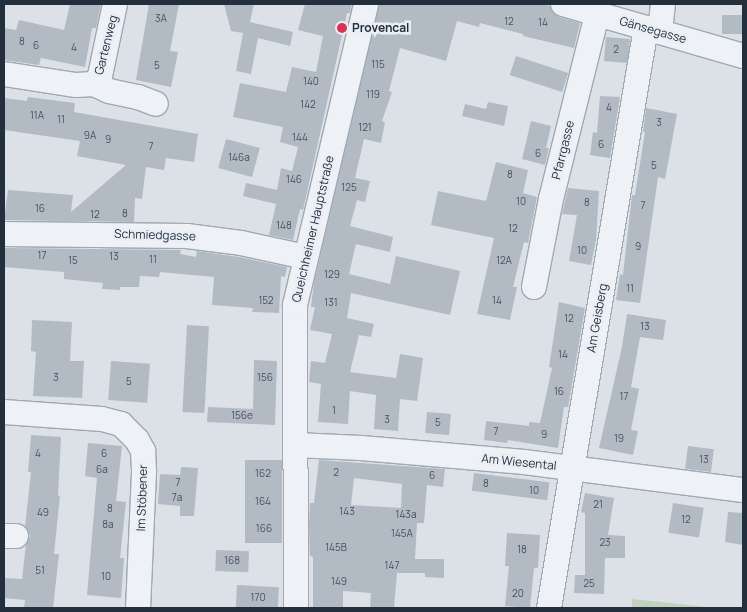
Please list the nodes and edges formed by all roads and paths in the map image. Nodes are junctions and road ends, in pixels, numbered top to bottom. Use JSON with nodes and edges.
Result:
{"nodes":[{"id":1,"x":115,"y":4,"type":"edge"},
{"id":2,"x":366,"y":4,"type":"edge"},
{"id":3,"x":563,"y":4,"type":"edge"},
{"id":4,"x":663,"y":4,"type":"edge"},
{"id":5,"x":597,"y":14,"type":"junction"},
{"id":6,"x":653,"y":30,"type":"junction"},
{"id":7,"x":743,"y":56,"type":"edge"},
{"id":8,"x":4,"y":74,"type":"edge"},
{"id":9,"x":94,"y":84,"type":"junction"},
{"id":10,"x":156,"y":104,"type":"dead end"},
{"id":11,"x":4,"y":234,"type":"edge"},
{"id":12,"x":305,"y":258,"type":"junction"},
{"id":13,"x":534,"y":287,"type":"dead end"},
{"id":14,"x":4,"y":412,"type":"edge"},
{"id":15,"x":294,"y":445,"type":"junction"},
{"id":16,"x":572,"y":468,"type":"junction"},
{"id":17,"x":743,"y":490,"type":"edge"},
{"id":18,"x":138,"y":608,"type":"edge"},
{"id":19,"x":296,"y":608,"type":"edge"},
{"id":20,"x":549,"y":608,"type":"edge"}],
"edges":[{"from":1,"to":9,"type":"street","name":"Gartenweg"},
{"from":2,"to":12,"type":"street","name":"Queichheimer Hauptstraße"},
{"from":3,"to":5,"type":"street","name":"Gänsegasse"},
{"from":4,"to":6,"type":"street","name":"Am Geisberg"},
{"from":5,"to":6,"type":"street","name":"Gänsegasse"},
{"from":5,"to":13,"type":"street","name":"Pfarrgasse"},
{"from":6,"to":7,"type":"street","name":"Gänsegasse"},
{"from":6,"to":16,"type":"street","name":"Am Geisberg"},
{"from":8,"to":9,"type":"street","name":"Gartenweg"},
{"from":9,"to":10,"type":"street"},
{"from":11,"to":12,"type":"street","name":"Schmiedgasse"},
{"from":12,"to":15,"type":"street","name":"Queichheimer Hauptstraße"},
{"from":14,"to":18,"type":"street","name":"Im Stöbener"},
{"from":15,"to":16,"type":"street","name":"Am Wiesental"},
{"from":15,"to":19,"type":"street","name":"Queichheimer Hauptstraße"},
{"from":16,"to":17,"type":"street","name":"Am Wiesental"},
{"from":16,"to":20,"type":"street","name":"Am Geisberg"}]}
